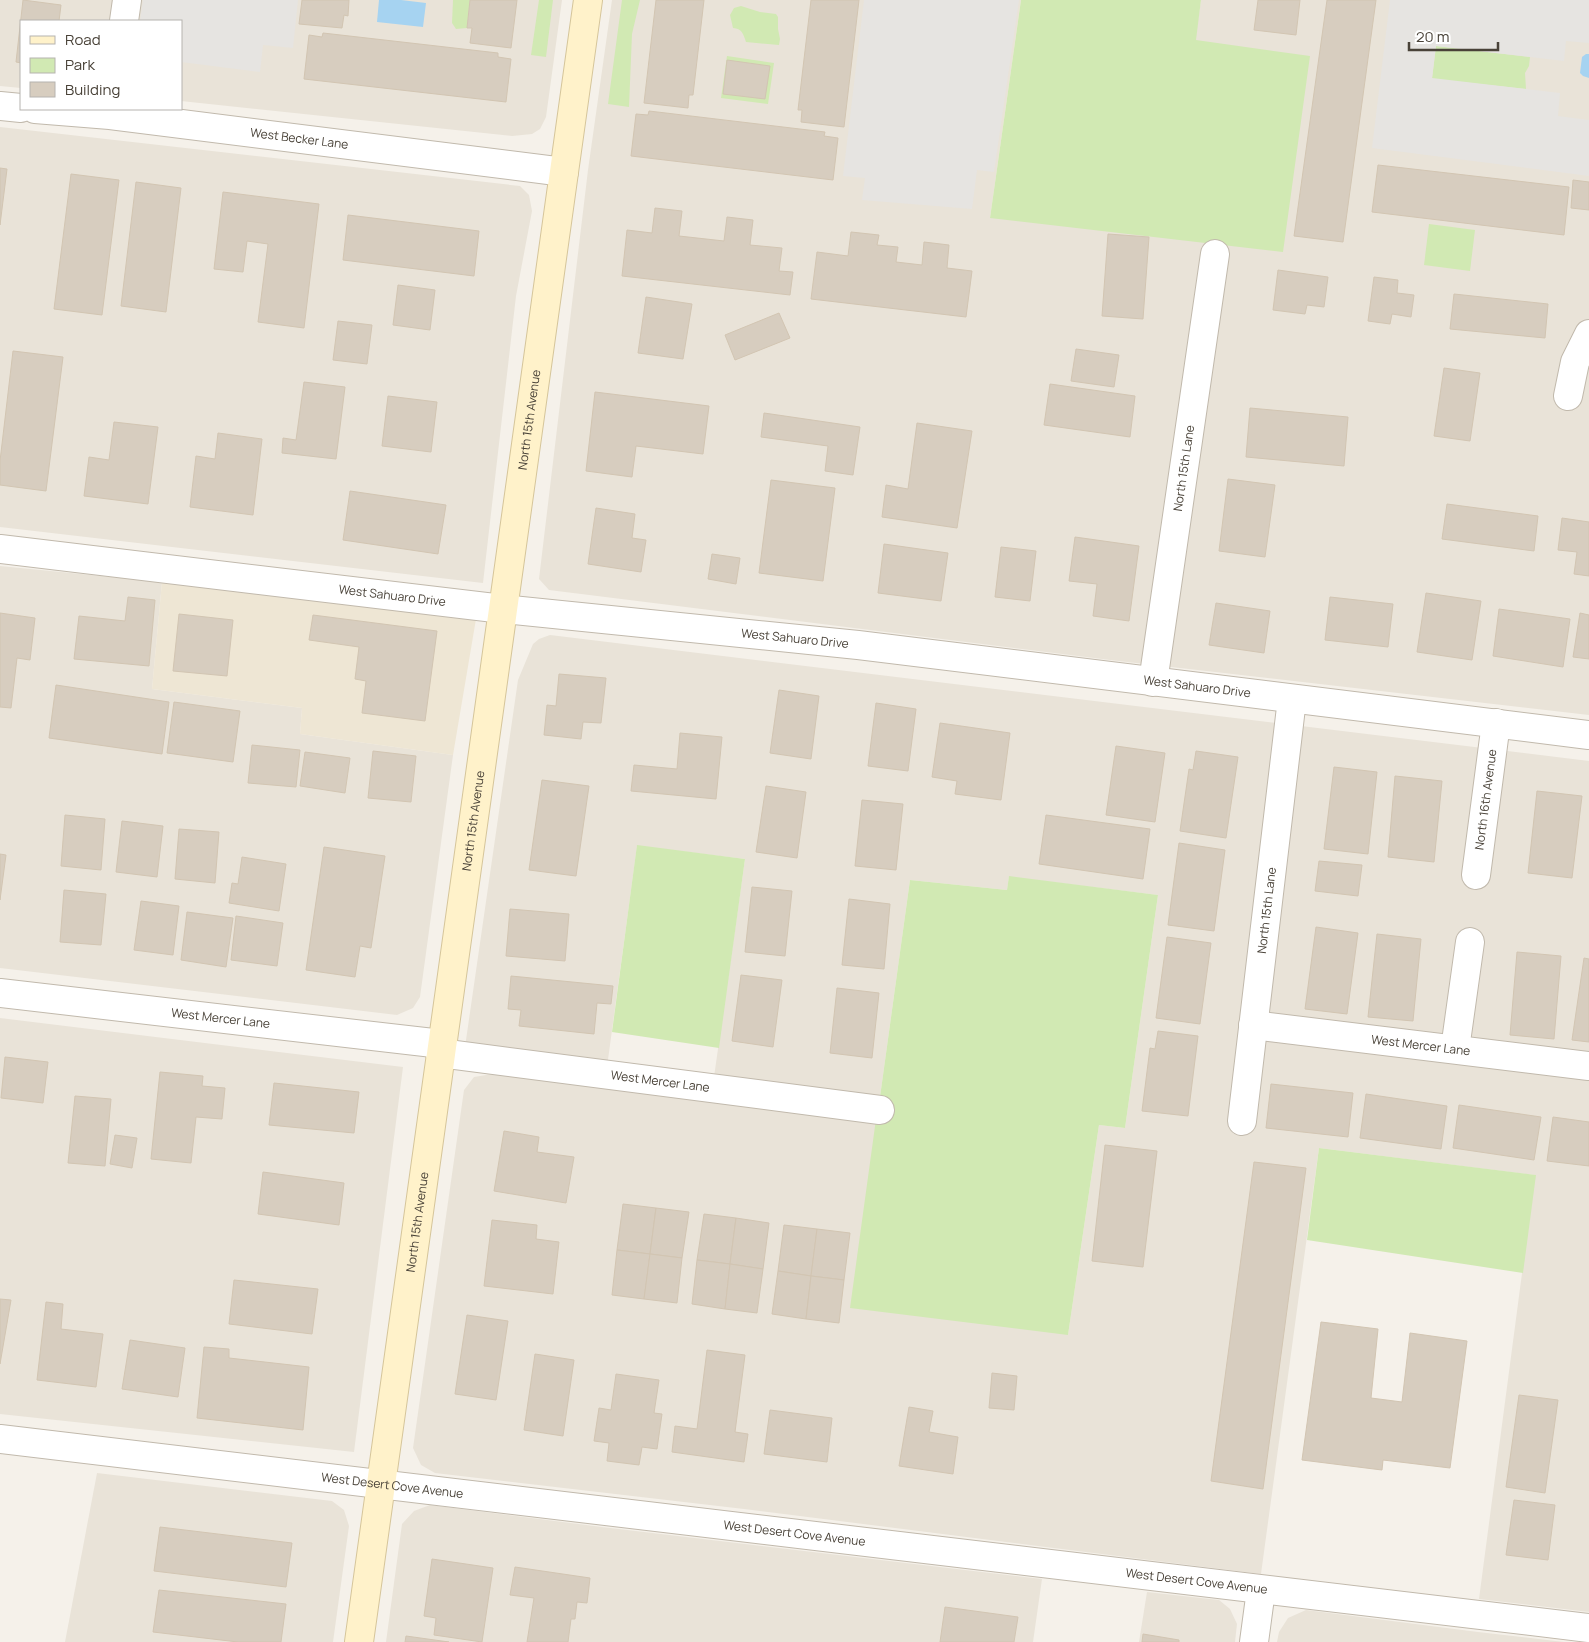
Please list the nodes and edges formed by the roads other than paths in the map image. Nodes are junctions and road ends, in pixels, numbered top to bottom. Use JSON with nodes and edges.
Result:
{"nodes":[{"id":1,"x":126,"y":0,"type":"edge"},
{"id":2,"x":588,"y":0,"type":"edge"},
{"id":3,"x":124,"y":20,"type":"edge"},
{"id":4,"x":0,"y":106,"type":"edge"},
{"id":5,"x":20,"y":108,"type":"edge"},
{"id":6,"x":60,"y":110,"type":"edge"},
{"id":7,"x":111,"y":112,"type":"edge"},
{"id":8,"x":564,"y":172,"type":"junction"},
{"id":9,"x":1215,"y":254,"type":"dead end"},
{"id":10,"x":1589,"y":334,"type":"edge"},
{"id":11,"x":1568,"y":396,"type":"dead end"},
{"id":12,"x":0,"y":549,"type":"edge"},
{"id":13,"x":503,"y":609,"type":"junction"},
{"id":14,"x":1153,"y":682,"type":"junction"},
{"id":15,"x":1292,"y":699,"type":"junction"},
{"id":16,"x":1496,"y":723,"type":"junction"},
{"id":17,"x":1589,"y":735,"type":"edge"},
{"id":18,"x":1476,"y":876,"type":"dead end"},
{"id":19,"x":1470,"y":942,"type":"dead end"},
{"id":20,"x":0,"y":993,"type":"edge"},
{"id":21,"x":1253,"y":1025,"type":"junction"},
{"id":22,"x":441,"y":1048,"type":"junction"},
{"id":23,"x":1455,"y":1049,"type":"junction"},
{"id":24,"x":1589,"y":1066,"type":"edge"},
{"id":25,"x":880,"y":1110,"type":"dead end"},
{"id":26,"x":1242,"y":1121,"type":"dead end"},
{"id":27,"x":0,"y":1439,"type":"edge"},
{"id":28,"x":382,"y":1484,"type":"junction"},
{"id":29,"x":1262,"y":1590,"type":"junction"},
{"id":30,"x":1589,"y":1628,"type":"edge"},
{"id":31,"x":359,"y":1642,"type":"edge"},
{"id":32,"x":1254,"y":1642,"type":"edge"}],
"edges":[{"from":1,"to":3,"type":"street"},
{"from":2,"to":8,"type":"street","name":"North 15th Avenue"},
{"from":4,"to":5,"type":"street"},
{"from":6,"to":7,"type":"street","name":"West Becker Lane"},
{"from":7,"to":8,"type":"street","name":"West Becker Lane"},
{"from":8,"to":13,"type":"street","name":"North 15th Avenue"},
{"from":9,"to":14,"type":"street","name":"North 15th Lane"},
{"from":10,"to":11,"type":"street"},
{"from":12,"to":13,"type":"street","name":"West Sahuaro Drive"},
{"from":13,"to":14,"type":"street","name":"West Sahuaro Drive"},
{"from":13,"to":22,"type":"street","name":"North 15th Avenue"},
{"from":14,"to":15,"type":"street","name":"West Sahuaro Drive"},
{"from":15,"to":16,"type":"street","name":"West Sahuaro Drive"},
{"from":15,"to":21,"type":"street","name":"North 15th Lane"},
{"from":16,"to":17,"type":"street","name":"West Sahuaro Drive"},
{"from":16,"to":18,"type":"street","name":"North 16th Avenue"},
{"from":19,"to":23,"type":"street"},
{"from":20,"to":22,"type":"street","name":"West Mercer Lane"},
{"from":21,"to":23,"type":"street","name":"West Mercer Lane"},
{"from":21,"to":26,"type":"street","name":"North 15th Lane"},
{"from":22,"to":25,"type":"street","name":"West Mercer Lane"},
{"from":22,"to":28,"type":"street","name":"North 15th Avenue"},
{"from":23,"to":24,"type":"street","name":"West Mercer Lane"},
{"from":27,"to":28,"type":"street","name":"West Desert Cove Avenue"},
{"from":28,"to":29,"type":"street","name":"West Desert Cove Avenue"},
{"from":28,"to":31,"type":"street","name":"North 15th Avenue"},
{"from":29,"to":30,"type":"street","name":"West Desert Cove Avenue"},
{"from":29,"to":32,"type":"street"}]}
